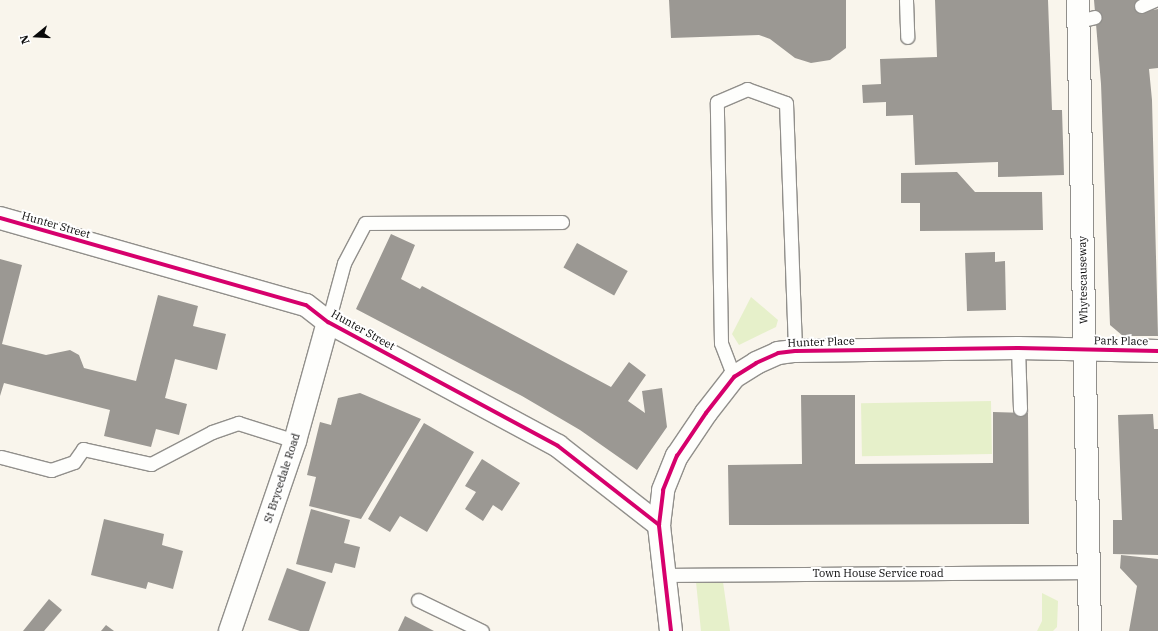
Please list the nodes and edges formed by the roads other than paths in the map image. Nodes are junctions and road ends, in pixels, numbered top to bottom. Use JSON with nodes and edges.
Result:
{"nodes":[{"id":1,"x":906,"y":0,"type":"edge"},
{"id":2,"x":1155,"y":0,"type":"edge"},
{"id":3,"x":1141,"y":6,"type":"dead end"},
{"id":4,"x":1084,"y":13,"type":"edge"},
{"id":5,"x":907,"y":37,"type":"dead end"},
{"id":6,"x":0,"y":218,"type":"edge"},
{"id":7,"x":562,"y":222,"type":"dead end"},
{"id":8,"x":328,"y":322,"type":"junction"},
{"id":9,"x":1018,"y":348,"type":"junction"},
{"id":10,"x":1084,"y":349,"type":"junction"},
{"id":11,"x":795,"y":351,"type":"junction"},
{"id":12,"x":1158,"y":351,"type":"edge"},
{"id":13,"x":734,"y":377,"type":"junction"},
{"id":14,"x":1020,"y":409,"type":"dead end"},
{"id":15,"x":295,"y":441,"type":"junction"},
{"id":16,"x":1,"y":457,"type":"edge"},
{"id":17,"x":659,"y":525,"type":"junction"},
{"id":18,"x":1091,"y":572,"type":"junction"},
{"id":19,"x":665,"y":575,"type":"junction"},
{"id":20,"x":418,"y":600,"type":"dead end"},
{"id":21,"x":230,"y":631,"type":"edge"},
{"id":22,"x":482,"y":631,"type":"edge"},
{"id":23,"x":671,"y":631,"type":"edge"},
{"id":24,"x":1090,"y":631,"type":"edge"}],
"edges":[{"from":1,"to":5,"type":"lane"},
{"from":2,"to":3,"type":"lane"},
{"from":4,"to":10,"type":"street","name":"Whytescauseway"},
{"from":6,"to":8,"type":"street","name":"Hunter Street"},
{"from":7,"to":8,"type":"lane"},
{"from":8,"to":15,"type":"street","name":"St Brycedale Road"},
{"from":8,"to":17,"type":"street","name":"Hunter Street"},
{"from":9,"to":10,"type":"street","name":"Hunter Place"},
{"from":9,"to":11,"type":"street","name":"Hunter Place"},
{"from":9,"to":14,"type":"lane"},
{"from":10,"to":12,"type":"street","name":"Park Place"},
{"from":10,"to":18,"type":"street","name":"Whytescauseway"},
{"from":11,"to":13,"type":"street","name":"Hunter Place"},
{"from":11,"to":13,"type":"lane"},
{"from":13,"to":17,"type":"street","name":"Hunter Place"},
{"from":15,"to":16,"type":"lane"},
{"from":15,"to":21,"type":"street","name":"St Brycedale Road"},
{"from":17,"to":19,"type":"street","name":"Hunter Place"},
{"from":18,"to":19,"type":"lane","name":"Town House Service road"},
{"from":18,"to":24,"type":"street","name":"Whytescauseway"},
{"from":19,"to":23,"type":"street","name":"Hunter Place"},
{"from":20,"to":22,"type":"lane"}]}
